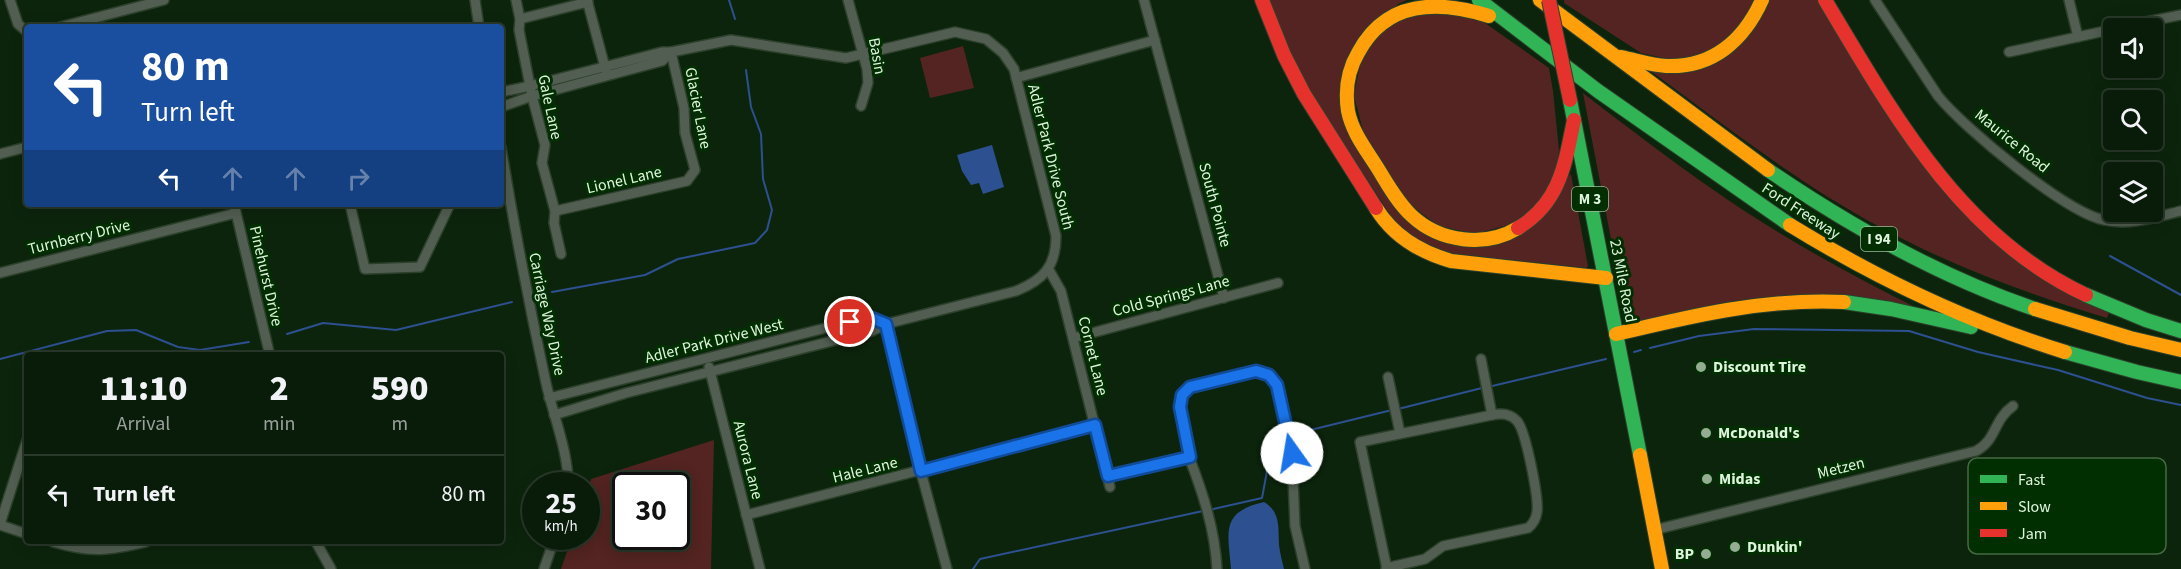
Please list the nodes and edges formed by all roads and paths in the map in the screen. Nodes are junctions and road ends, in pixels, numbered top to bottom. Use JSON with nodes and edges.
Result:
{"nodes":[{"id":1,"x":10,"y":0,"type":"edge"},
{"id":2,"x":164,"y":0,"type":"edge"},
{"id":3,"x":475,"y":0,"type":"edge"},
{"id":4,"x":516,"y":0,"type":"edge"},
{"id":5,"x":849,"y":0,"type":"edge"},
{"id":6,"x":1144,"y":0,"type":"edge"},
{"id":7,"x":1262,"y":0,"type":"edge"},
{"id":8,"x":1479,"y":0,"type":"edge"},
{"id":9,"x":1540,"y":0,"type":"edge"},
{"id":10,"x":1549,"y":0,"type":"edge"},
{"id":11,"x":1761,"y":0,"type":"edge"},
{"id":12,"x":1825,"y":0,"type":"edge"},
{"id":13,"x":1875,"y":0,"type":"edge"},
{"id":14,"x":2068,"y":0,"type":"edge"},
{"id":15,"x":587,"y":1,"type":"edge"},
{"id":16,"x":2181,"y":15,"type":"edge"},
{"id":17,"x":520,"y":19,"type":"junction"},
{"id":18,"x":2163,"y":19,"type":"edge"},
{"id":19,"x":1507,"y":23,"type":"junction"},
{"id":20,"x":72,"y":24,"type":"edge"},
{"id":21,"x":479,"y":24,"type":"edge"},
{"id":22,"x":24,"y":29,"type":"edge"},
{"id":23,"x":2103,"y":32,"type":"edge"},
{"id":24,"x":2078,"y":37,"type":"junction"},
{"id":25,"x":1155,"y":40,"type":"junction"},
{"id":26,"x":671,"y":52,"type":"junction"},
{"id":27,"x":2009,"y":52,"type":"dead end"},
{"id":28,"x":863,"y":54,"type":"junction"},
{"id":29,"x":1613,"y":55,"type":"junction"},
{"id":30,"x":606,"y":71,"type":"junction"},
{"id":31,"x":1016,"y":78,"type":"junction"},
{"id":32,"x":531,"y":91,"type":"junction"},
{"id":33,"x":504,"y":92,"type":"edge"},
{"id":34,"x":504,"y":105,"type":"edge"},
{"id":35,"x":861,"y":106,"type":"dead end"},
{"id":36,"x":1574,"y":120,"type":"junction"},
{"id":37,"x":24,"y":148,"type":"edge"},
{"id":38,"x":0,"y":154,"type":"edge"},
{"id":39,"x":695,"y":170,"type":"joint"},
{"id":40,"x":504,"y":177,"type":"edge"},
{"id":41,"x":351,"y":207,"type":"edge"},
{"id":42,"x":449,"y":207,"type":"edge"},
{"id":43,"x":235,"y":208,"type":"edge"},
{"id":44,"x":555,"y":211,"type":"junction"},
{"id":45,"x":2181,"y":211,"type":"edge"},
{"id":46,"x":561,"y":254,"type":"dead end"},
{"id":47,"x":1049,"y":270,"type":"junction"},
{"id":48,"x":0,"y":273,"type":"edge"},
{"id":49,"x":1606,"y":278,"type":"junction"},
{"id":50,"x":1278,"y":282,"type":"dead end"},
{"id":51,"x":1224,"y":298,"type":"junction"},
{"id":52,"x":886,"y":324,"type":"junction"},
{"id":53,"x":2181,"y":331,"type":"edge"},
{"id":54,"x":1616,"y":334,"type":"junction"},
{"id":55,"x":1073,"y":338,"type":"junction"},
{"id":56,"x":2048,"y":345,"type":"junction"},
{"id":57,"x":2181,"y":350,"type":"edge"},
{"id":58,"x":269,"y":352,"type":"edge"},
{"id":59,"x":706,"y":359,"type":"junction"},
{"id":60,"x":1481,"y":359,"type":"dead end"},
{"id":61,"x":710,"y":371,"type":"junction"},
{"id":62,"x":1388,"y":377,"type":"dead end"},
{"id":63,"x":2181,"y":382,"type":"edge"},
{"id":64,"x":549,"y":398,"type":"junction"},
{"id":65,"x":2013,"y":406,"type":"dead end"},
{"id":66,"x":554,"y":415,"type":"junction"},
{"id":67,"x":1492,"y":415,"type":"junction"},
{"id":68,"x":1095,"y":425,"type":"junction"},
{"id":69,"x":1400,"y":433,"type":"junction"},
{"id":70,"x":24,"y":449,"type":"edge"},
{"id":71,"x":1190,"y":457,"type":"junction"},
{"id":72,"x":921,"y":471,"type":"junction"},
{"id":73,"x":568,"y":472,"type":"edge"},
{"id":74,"x":1108,"y":476,"type":"junction"},
{"id":75,"x":1110,"y":487,"type":"dead end"},
{"id":76,"x":746,"y":515,"type":"junction"},
{"id":77,"x":0,"y":524,"type":"edge"},
{"id":78,"x":1654,"y":530,"type":"junction"},
{"id":79,"x":24,"y":533,"type":"edge"},
{"id":80,"x":60,"y":544,"type":"edge"},
{"id":81,"x":134,"y":544,"type":"edge"},
{"id":82,"x":317,"y":544,"type":"edge"},
{"id":83,"x":551,"y":550,"type":"edge"},
{"id":84,"x":1386,"y":568,"type":"edge"},
{"id":85,"x":331,"y":569,"type":"edge"},
{"id":86,"x":544,"y":569,"type":"edge"},
{"id":87,"x":760,"y":569,"type":"edge"},
{"id":88,"x":947,"y":569,"type":"edge"},
{"id":89,"x":1217,"y":569,"type":"edge"},
{"id":90,"x":1305,"y":569,"type":"edge"},
{"id":91,"x":1662,"y":569,"type":"edge"}],
"edges":[{"from":1,"to":22,"type":"street"},
{"from":2,"to":20,"type":"street"},
{"from":3,"to":21,"type":"street"},
{"from":4,"to":17,"type":"street","name":"Gale Lane"},
{"from":5,"to":28,"type":"street","name":"Basin"},
{"from":6,"to":25,"type":"street","name":"South Pointe"},
{"from":7,"to":49,"type":"main road"},
{"from":8,"to":19,"type":"main road","name":"Ford Freeway","number":"I 94"},
{"from":9,"to":29,"type":"main road","name":"Ford Freeway","number":"I 94"},
{"from":10,"to":36,"type":"main road","name":"23 Mile Road","number":"M 3","bridge":true},
{"from":11,"to":29,"type":"main road"},
{"from":12,"to":53,"type":"main road"},
{"from":13,"to":45,"type":"street","name":"Maurice Road"},
{"from":14,"to":24,"type":"street"},
{"from":15,"to":17,"type":"street"},
{"from":15,"to":30,"type":"street"},
{"from":16,"to":18,"type":"street"},
{"from":17,"to":32,"type":"street","name":"Gale Lane"},
{"from":19,"to":36,"type":"main road"},
{"from":19,"to":56,"type":"main road","name":"Ford Freeway","number":"I 94"},
{"from":23,"to":24,"type":"street"},
{"from":24,"to":27,"type":"street"},
{"from":25,"to":31,"type":"street"},
{"from":25,"to":51,"type":"street","name":"South Pointe"},
{"from":26,"to":28,"type":"street"},
{"from":26,"to":30,"type":"street"},
{"from":26,"to":39,"type":"street","name":"Glacier Lane"},
{"from":28,"to":31,"type":"street","name":"Adler Park Drive South"},
{"from":28,"to":35,"type":"street","name":"Basin"},
{"from":29,"to":57,"type":"main road","name":"Ford Freeway","number":"I 94"},
{"from":30,"to":32,"type":"street"},
{"from":31,"to":47,"type":"street","name":"Adler Park Drive South"},
{"from":32,"to":33,"type":"street"},
{"from":32,"to":34,"type":"street"},
{"from":32,"to":44,"type":"street","name":"Gale Lane"},
{"from":36,"to":49,"type":"main road","name":"23 Mile Road","number":"M 3"},
{"from":37,"to":38,"type":"street"},
{"from":39,"to":44,"type":"street","name":"Lionel Lane"},
{"from":40,"to":64,"type":"street","name":"Carriage Way Drive"},
{"from":41,"to":42,"type":"street"},
{"from":43,"to":48,"type":"street","name":"Turnberry Drive"},
{"from":43,"to":58,"type":"street","name":"Pinehurst Drive"},
{"from":44,"to":46,"type":"street","name":"Gale Lane"},
{"from":47,"to":52,"type":"street","name":"Adler Park Drive West"},
{"from":47,"to":55,"type":"street","name":"Cornet Lane"},
{"from":49,"to":54,"type":"main road","name":"23 Mile Road","number":"M 3"},
{"from":50,"to":51,"type":"street","name":"Cold Springs Lane"},
{"from":51,"to":55,"type":"street","name":"Cold Springs Lane"},
{"from":52,"to":59,"type":"street","name":"Adler Park Drive West"},
{"from":52,"to":61,"type":"street","name":"Adler Park Drive West"},
{"from":52,"to":72,"type":"street"},
{"from":54,"to":56,"type":"main road"},
{"from":54,"to":78,"type":"main road","name":"23 Mile Road","number":"M 3"},
{"from":55,"to":68,"type":"street","name":"Cornet Lane"},
{"from":56,"to":63,"type":"main road","name":"Ford Freeway","number":"I 94"},
{"from":59,"to":61,"type":"street","name":"Aurora Lane"},
{"from":59,"to":64,"type":"street","name":"Adler Park Drive West"},
{"from":60,"to":67,"type":"street"},
{"from":61,"to":66,"type":"street","name":"Adler Park Drive West"},
{"from":61,"to":76,"type":"street","name":"Aurora Lane"},
{"from":62,"to":69,"type":"street"},
{"from":64,"to":66,"type":"street","name":"Carriage Way Drive"},
{"from":65,"to":78,"type":"street","name":"Metzen"},
{"from":66,"to":73,"type":"street","name":"Carriage Way Drive"},
{"from":67,"to":69,"type":"street"},
{"from":67,"to":84,"type":"street"},
{"from":68,"to":72,"type":"street","name":"Hale Lane"},
{"from":68,"to":74,"type":"street","name":"Cornet Lane"},
{"from":69,"to":84,"type":"street"},
{"from":70,"to":77,"type":"street"},
{"from":71,"to":74,"type":"street"},
{"from":71,"to":89,"type":"street"},
{"from":71,"to":90,"type":"street"},
{"from":72,"to":76,"type":"street","name":"Hale Lane"},
{"from":72,"to":88,"type":"street"},
{"from":74,"to":75,"type":"street","name":"Cornet Lane"},
{"from":76,"to":87,"type":"street","name":"Aurora Lane"},
{"from":77,"to":79,"type":"street"},
{"from":78,"to":91,"type":"main road","name":"23 Mile Road","number":"M 3"},
{"from":80,"to":81,"type":"street"},
{"from":82,"to":85,"type":"street"},
{"from":83,"to":86,"type":"street"}]}
